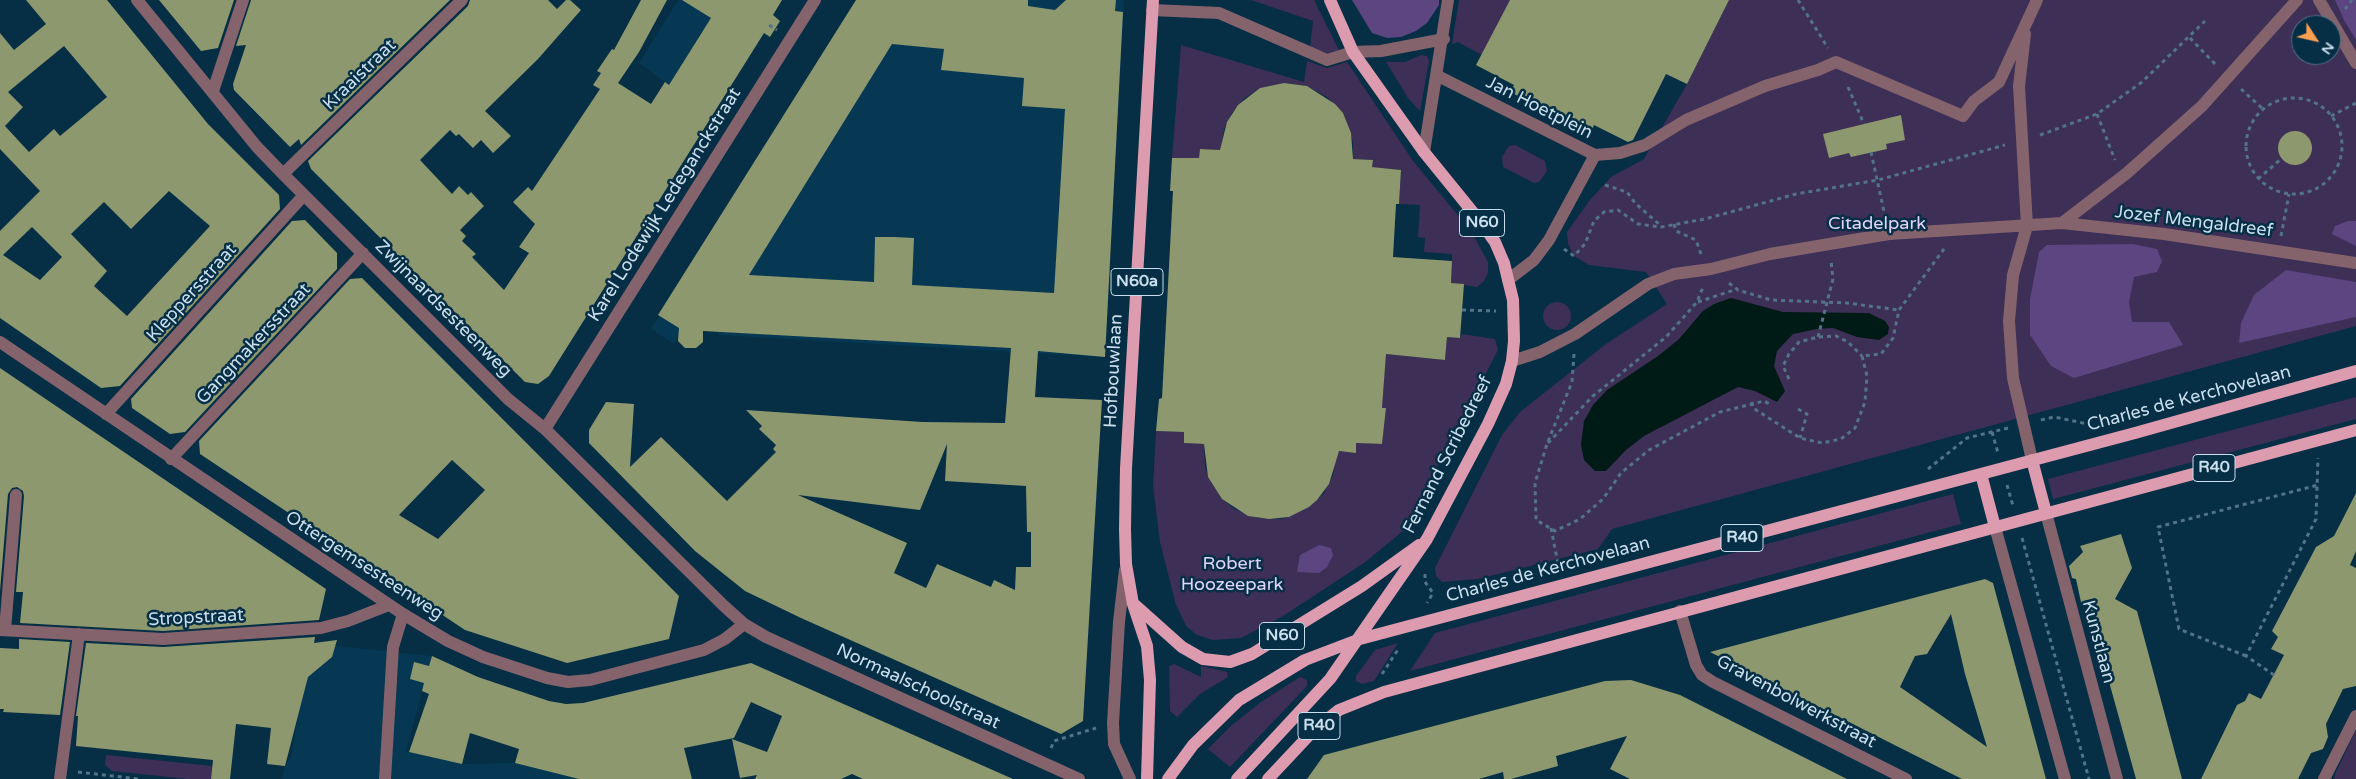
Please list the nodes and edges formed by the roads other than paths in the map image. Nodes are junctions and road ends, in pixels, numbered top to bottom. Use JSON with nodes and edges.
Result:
{"nodes":[{"id":1,"x":136,"y":0,"type":"edge"},
{"id":2,"x":243,"y":0,"type":"edge"},
{"id":3,"x":462,"y":0,"type":"edge"},
{"id":4,"x":814,"y":0,"type":"edge"},
{"id":5,"x":1330,"y":0,"type":"edge"},
{"id":6,"x":1448,"y":0,"type":"edge"},
{"id":7,"x":2038,"y":0,"type":"edge"},
{"id":8,"x":2297,"y":0,"type":"edge"},
{"id":9,"x":2319,"y":0,"type":"edge"},
{"id":10,"x":1152,"y":5,"type":"edge"},
{"id":11,"x":2027,"y":22,"type":"junction"},
{"id":12,"x":1444,"y":39,"type":"junction"},
{"id":13,"x":1353,"y":52,"type":"junction"},
{"id":14,"x":2356,"y":63,"type":"edge"},
{"id":15,"x":1438,"y":76,"type":"junction"},
{"id":16,"x":213,"y":91,"type":"junction"},
{"id":17,"x":1424,"y":152,"type":"junction"},
{"id":18,"x":1595,"y":155,"type":"junction"},
{"id":19,"x":283,"y":174,"type":"junction"},
{"id":20,"x":304,"y":195,"type":"junction"},
{"id":21,"x":2062,"y":223,"type":"junction"},
{"id":22,"x":2027,"y":226,"type":"junction"},
{"id":23,"x":363,"y":253,"type":"junction"},
{"id":24,"x":2356,"y":263,"type":"edge"},
{"id":25,"x":1508,"y":280,"type":"junction"},
{"id":26,"x":0,"y":342,"type":"edge"},
{"id":27,"x":1512,"y":361,"type":"junction"},
{"id":28,"x":2356,"y":371,"type":"edge"},
{"id":29,"x":106,"y":414,"type":"junction"},
{"id":30,"x":545,"y":429,"type":"junction"},
{"id":31,"x":2356,"y":430,"type":"edge"},
{"id":32,"x":171,"y":458,"type":"junction"},
{"id":33,"x":2032,"y":460,"type":"junction"},
{"id":34,"x":1981,"y":474,"type":"junction"},
{"id":35,"x":16,"y":495,"type":"dead end"},
{"id":36,"x":2046,"y":513,"type":"junction"},
{"id":37,"x":1995,"y":526,"type":"junction"},
{"id":38,"x":1427,"y":539,"type":"junction"},
{"id":39,"x":1126,"y":564,"type":"junction"},
{"id":40,"x":1133,"y":604,"type":"junction"},
{"id":41,"x":389,"y":605,"type":"junction"},
{"id":42,"x":1680,"y":611,"type":"junction"},
{"id":43,"x":403,"y":614,"type":"junction"},
{"id":44,"x":744,"y":624,"type":"junction"},
{"id":45,"x":2,"y":630,"type":"edge"},
{"id":46,"x":79,"y":634,"type":"junction"},
{"id":47,"x":1360,"y":639,"type":"junction"},
{"id":48,"x":2356,"y":716,"type":"edge"},
{"id":49,"x":60,"y":774,"type":"edge"},
{"id":50,"x":385,"y":779,"type":"edge"},
{"id":51,"x":1079,"y":779,"type":"edge"},
{"id":52,"x":1130,"y":779,"type":"edge"},
{"id":53,"x":1147,"y":779,"type":"edge"},
{"id":54,"x":1168,"y":779,"type":"edge"},
{"id":55,"x":1237,"y":779,"type":"edge"},
{"id":56,"x":1268,"y":779,"type":"edge"},
{"id":57,"x":1906,"y":779,"type":"edge"},
{"id":58,"x":2065,"y":779,"type":"edge"},
{"id":59,"x":2117,"y":779,"type":"edge"},
{"id":60,"x":2324,"y":779,"type":"edge"}],
"edges":[{"from":1,"to":16,"type":"street","name":"Zwijnaardsesteenweg"},
{"from":2,"to":16,"type":"street"},
{"from":3,"to":19,"type":"street","name":"Kraaistraat"},
{"from":4,"to":30,"type":"street","name":"Karel Lodewijk Ledeganckstraat"},
{"from":5,"to":13,"type":"main road","number":"N60"},
{"from":6,"to":12,"type":"street"},
{"from":7,"to":11,"type":"street"},
{"from":8,"to":21,"type":"street"},
{"from":9,"to":14,"type":"street"},
{"from":10,"to":13,"type":"street"},
{"from":10,"to":39,"type":"main road","name":"Hofbouwlaan","number":"N60a"},
{"from":11,"to":18,"type":"street"},
{"from":11,"to":22,"type":"street"},
{"from":12,"to":13,"type":"street"},
{"from":12,"to":15,"type":"street"},
{"from":13,"to":17,"type":"main road","name":"Fernand Scribedreef","number":"N60"},
{"from":15,"to":17,"type":"street"},
{"from":15,"to":18,"type":"street","name":"Jan Hoetplein"},
{"from":16,"to":19,"type":"street","name":"Zwijnaardsesteenweg"},
{"from":17,"to":25,"type":"main road","name":"Fernand Scribedreef","number":"N60"},
{"from":18,"to":25,"type":"street","name":"Jan Hoetplein"},
{"from":19,"to":20,"type":"street","name":"Zwijnaardsesteenweg"},
{"from":20,"to":23,"type":"street","name":"Zwijnaardsesteenweg"},
{"from":20,"to":29,"type":"street","name":"Kleppersstraat"},
{"from":21,"to":22,"type":"street","name":"Jozef Mengaldreef"},
{"from":21,"to":24,"type":"street","name":"Jozef Mengaldreef"},
{"from":22,"to":27,"type":"street","name":"Jozef Mengaldreef"},
{"from":22,"to":33,"type":"street"},
{"from":23,"to":30,"type":"street","name":"Zwijnaardsesteenweg"},
{"from":23,"to":32,"type":"street","name":"Gangmakersstraat"},
{"from":25,"to":27,"type":"main road","name":"Fernand Scribedreef","number":"N60"},
{"from":26,"to":29,"type":"street","name":"Ottergemsesteenweg"},
{"from":27,"to":38,"type":"main road","name":"Fernand Scribedreef","number":"N60"},
{"from":28,"to":33,"type":"main road","name":"Charles de Kerchovelaan","number":"R40"},
{"from":29,"to":32,"type":"street","name":"Ottergemsesteenweg"},
{"from":30,"to":44,"type":"street","name":"Zwijnaardsesteenweg"},
{"from":31,"to":36,"type":"main road","number":"R40"},
{"from":32,"to":41,"type":"street","name":"Ottergemsesteenweg"},
{"from":33,"to":34,"type":"main road","name":"Charles de Kerchovelaan","number":"R40"},
{"from":33,"to":36,"type":"main road"},
{"from":34,"to":37,"type":"main road"},
{"from":34,"to":47,"type":"main road","name":"Charles de Kerchovelaan","number":"R40"},
{"from":35,"to":45,"type":"street"},
{"from":36,"to":37,"type":"main road","number":"R40"},
{"from":36,"to":59,"type":"street","name":"Kunstlaan"},
{"from":37,"to":42,"type":"main road","number":"R40"},
{"from":37,"to":58,"type":"street"},
{"from":38,"to":40,"type":"main road","number":"N60"},
{"from":38,"to":47,"type":"main road","name":"Fernand Scribedreef","number":"N60"},
{"from":39,"to":40,"type":"main road","name":"Hofbouwlaan","number":"N60a"},
{"from":39,"to":52,"type":"street","name":"Hofbouwlaan"},
{"from":40,"to":53,"type":"main road","name":"Hofbouwlaan","number":"N60a"},
{"from":41,"to":43,"type":"street","name":"Ottergemsesteenweg"},
{"from":41,"to":46,"type":"street","name":"Stropstraat"},
{"from":42,"to":56,"type":"main road","number":"R40"},
{"from":42,"to":57,"type":"street","name":"Gravenbolwerkstraat"},
{"from":43,"to":44,"type":"street","name":"Ottergemsesteenweg"},
{"from":43,"to":50,"type":"street"},
{"from":44,"to":51,"type":"street","name":"Normaalschoolstraat"},
{"from":45,"to":46,"type":"street","name":"Stropstraat"},
{"from":46,"to":49,"type":"street"},
{"from":47,"to":54,"type":"main road","name":"Charles de Kerchovelaan","number":"R40"},
{"from":47,"to":55,"type":"main road","name":"Fernand Scribedreef","number":"R40"},
{"from":48,"to":60,"type":"street"}]}
